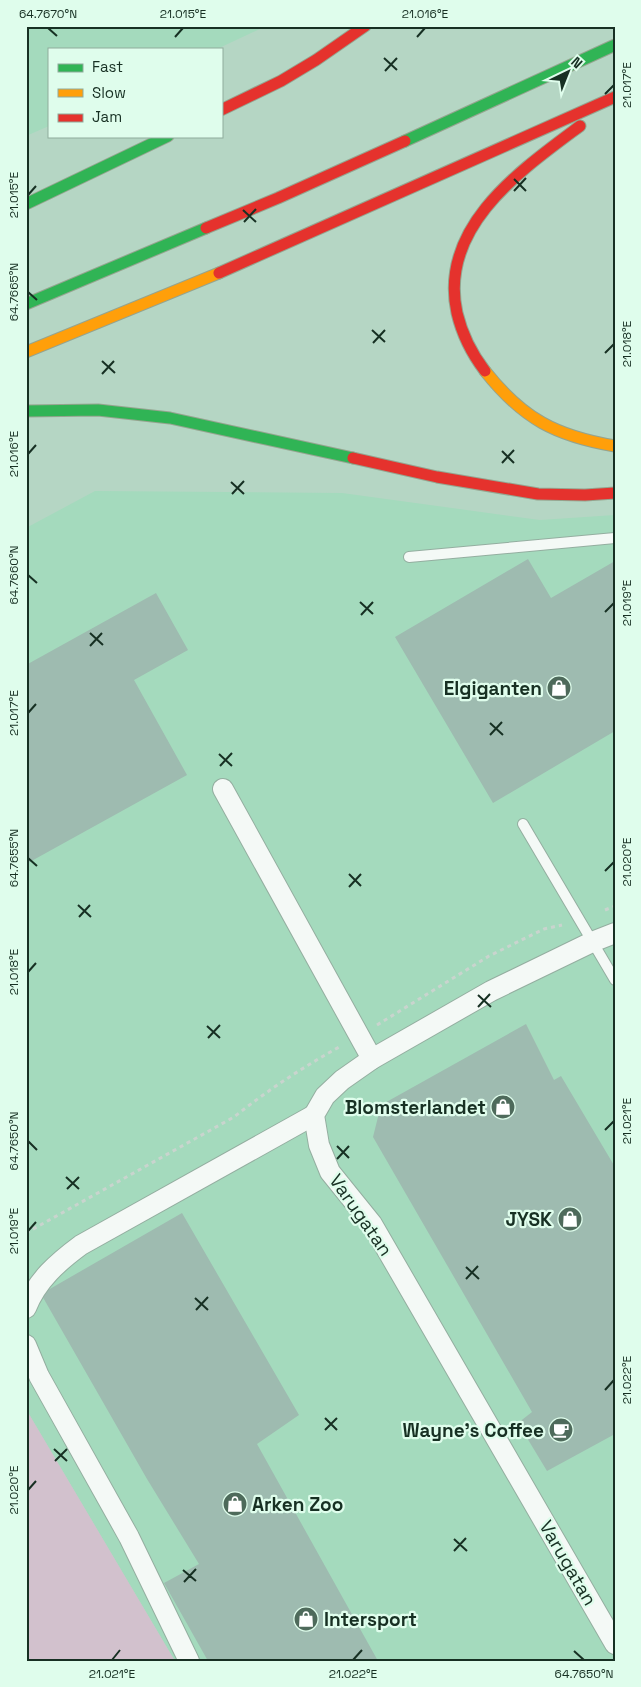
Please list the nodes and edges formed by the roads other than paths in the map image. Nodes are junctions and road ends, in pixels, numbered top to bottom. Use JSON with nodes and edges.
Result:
{"nodes":[{"id":1,"x":365,"y":26,"type":"edge"},
{"id":2,"x":615,"y":45,"type":"edge"},
{"id":3,"x":615,"y":99,"type":"edge"},
{"id":4,"x":222,"y":110,"type":"edge"},
{"id":5,"x":164,"y":138,"type":"edge"},
{"id":6,"x":26,"y":204,"type":"edge"},
{"id":7,"x":26,"y":304,"type":"edge"},
{"id":8,"x":26,"y":352,"type":"edge"},
{"id":9,"x":26,"y":411,"type":"edge"},
{"id":10,"x":615,"y":446,"type":"edge"},
{"id":11,"x":615,"y":493,"type":"edge"},
{"id":12,"x":615,"y":538,"type":"edge"},
{"id":13,"x":409,"y":557,"type":"dead end"},
{"id":14,"x":223,"y":789,"type":"dead end"},
{"id":15,"x":523,"y":824,"type":"dead end"},
{"id":16,"x":615,"y":933,"type":"edge"},
{"id":17,"x":592,"y":942,"type":"junction"},
{"id":18,"x":615,"y":980,"type":"edge"},
{"id":19,"x":372,"y":1059,"type":"junction"},
{"id":20,"x":314,"y":1115,"type":"junction"},
{"id":21,"x":26,"y":1308,"type":"edge"},
{"id":22,"x":26,"y":1345,"type":"edge"},
{"id":23,"x":615,"y":1644,"type":"edge"},
{"id":24,"x":189,"y":1661,"type":"edge"}],
"edges":[{"from":1,"to":4,"type":"highway"},
{"from":2,"to":7,"type":"highway"},
{"from":3,"to":8,"type":"highway"},
{"from":3,"to":10,"type":"highway"},
{"from":5,"to":6,"type":"highway"},
{"from":9,"to":11,"type":"highway"},
{"from":12,"to":13,"type":"lane"},
{"from":14,"to":19,"type":"street"},
{"from":15,"to":17,"type":"lane"},
{"from":16,"to":17,"type":"street"},
{"from":17,"to":18,"type":"lane"},
{"from":17,"to":19,"type":"street"},
{"from":19,"to":20,"type":"street"},
{"from":20,"to":21,"type":"street"},
{"from":20,"to":23,"type":"street","name":"Varugatan"},
{"from":22,"to":24,"type":"street"}]}
